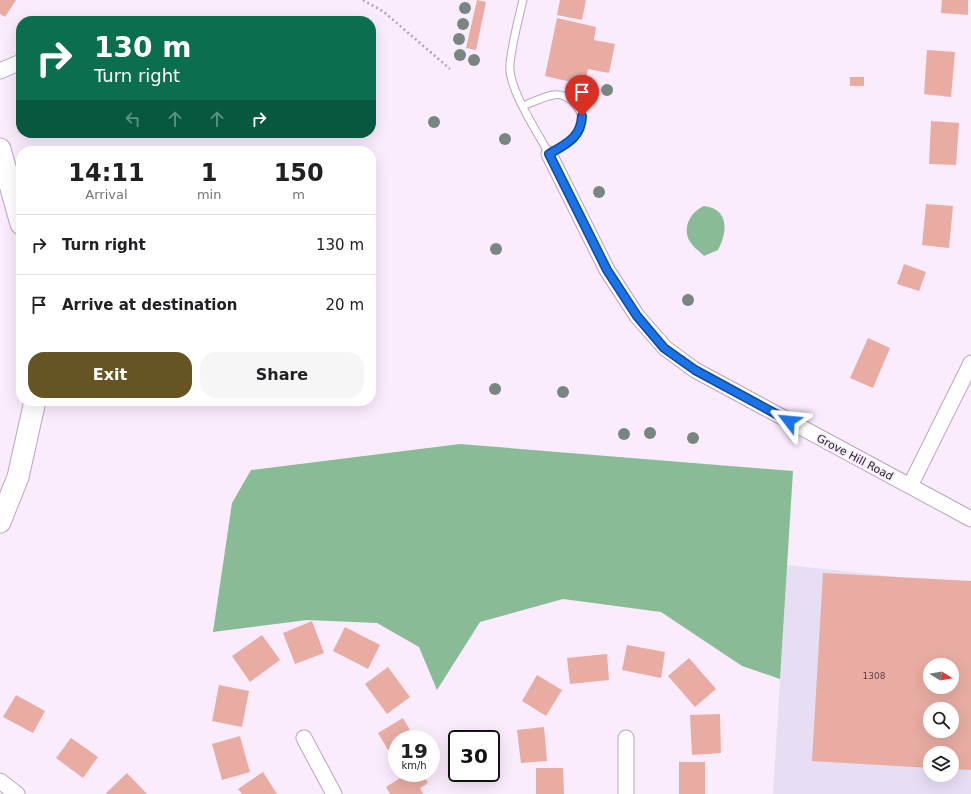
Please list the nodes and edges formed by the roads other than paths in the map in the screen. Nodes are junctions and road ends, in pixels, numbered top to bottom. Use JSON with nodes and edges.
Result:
{"nodes":[{"id":1,"x":523,"y":0,"type":"edge"},
{"id":2,"x":16,"y":64,"type":"edge"},
{"id":3,"x":0,"y":71,"type":"edge"},
{"id":4,"x":523,"y":106,"type":"junction"},
{"id":5,"x":0,"y":149,"type":"edge"},
{"id":6,"x":549,"y":154,"type":"junction"},
{"id":7,"x":16,"y":206,"type":"edge"},
{"id":8,"x":971,"y":363,"type":"edge"},
{"id":9,"x":34,"y":406,"type":"edge"},
{"id":10,"x":910,"y":486,"type":"junction"},
{"id":11,"x":971,"y":519,"type":"edge"},
{"id":12,"x":0,"y":522,"type":"edge"},
{"id":13,"x":304,"y":738,"type":"dead end"},
{"id":14,"x":626,"y":738,"type":"dead end"},
{"id":15,"x":0,"y":781,"type":"edge"},
{"id":16,"x":17,"y":794,"type":"edge"},
{"id":17,"x":334,"y":794,"type":"edge"},
{"id":18,"x":626,"y":794,"type":"edge"}],
"edges":[{"from":1,"to":4,"type":"lane"},
{"from":2,"to":3,"type":"street"},
{"from":4,"to":6,"type":"lane"},
{"from":4,"to":6,"type":"lane"},
{"from":5,"to":7,"type":"street"},
{"from":6,"to":10,"type":"street","name":"Grove Hill Road"},
{"from":8,"to":10,"type":"street"},
{"from":9,"to":12,"type":"street"},
{"from":10,"to":11,"type":"street","name":"Grove Hill Road"},
{"from":13,"to":17,"type":"street"},
{"from":14,"to":18,"type":"street"},
{"from":15,"to":16,"type":"street"}]}
